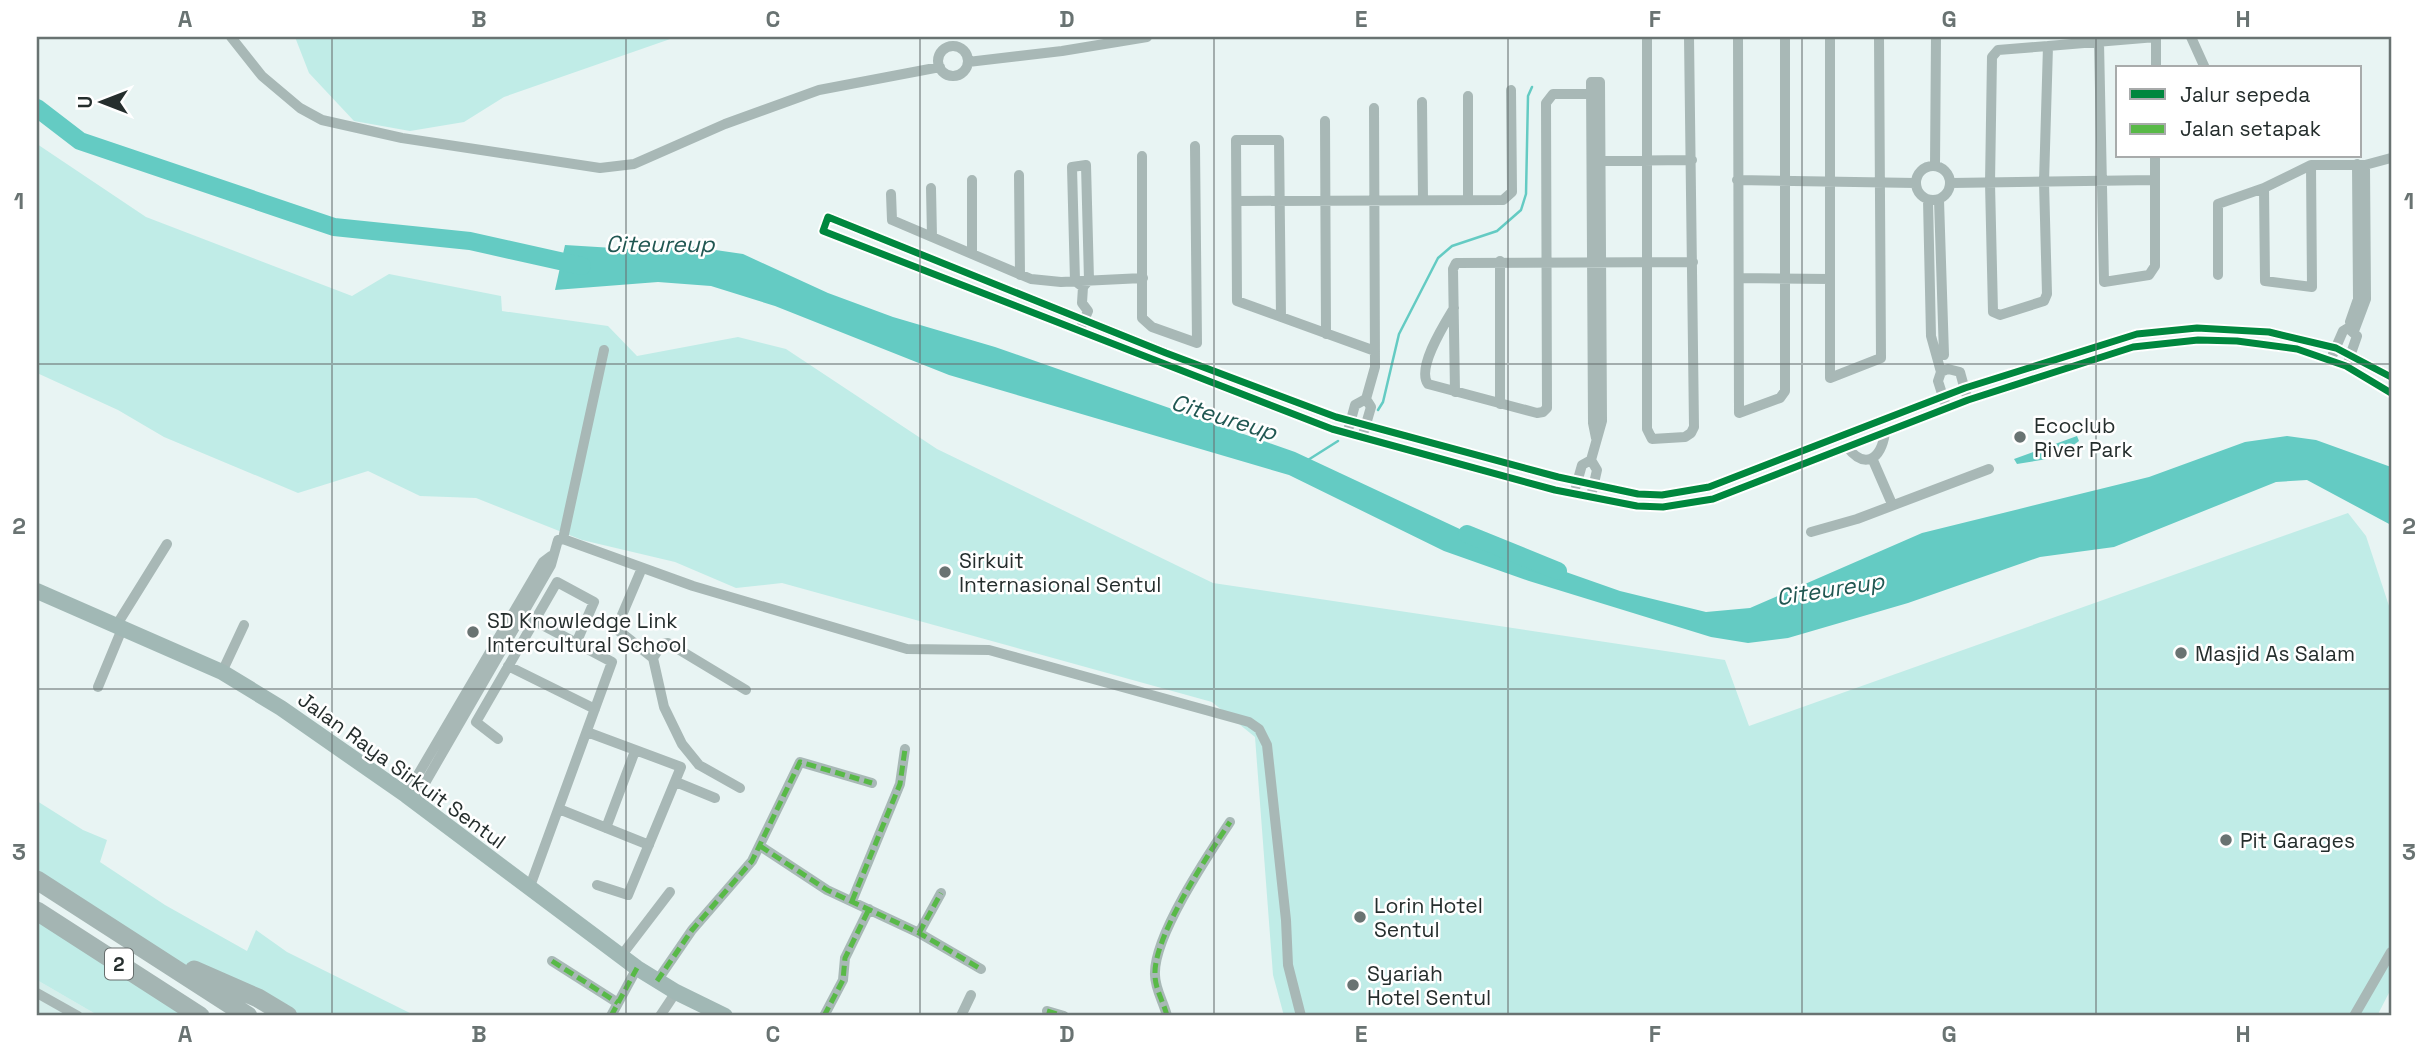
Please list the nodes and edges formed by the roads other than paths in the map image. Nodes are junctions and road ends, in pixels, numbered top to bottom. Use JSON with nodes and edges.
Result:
{"nodes":[{"id":1,"x":231,"y":37,"type":"edge"},
{"id":2,"x":1147,"y":37,"type":"edge"},
{"id":3,"x":1647,"y":37,"type":"edge"},
{"id":4,"x":1689,"y":37,"type":"edge"},
{"id":5,"x":1738,"y":37,"type":"edge"},
{"id":6,"x":1785,"y":37,"type":"edge"},
{"id":7,"x":1830,"y":37,"type":"edge"},
{"id":8,"x":1879,"y":37,"type":"edge"},
{"id":9,"x":1936,"y":37,"type":"edge"},
{"id":10,"x":2157,"y":37,"type":"edge"},
{"id":11,"x":2191,"y":37,"type":"edge"},
{"id":12,"x":950,"y":42,"type":"edge"},
{"id":13,"x":2099,"y":42,"type":"junction"},
{"id":14,"x":2048,"y":46,"type":"junction"},
{"id":15,"x":968,"y":62,"type":"junction"},
{"id":16,"x":2155,"y":66,"type":"edge"},
{"id":17,"x":2204,"y":66,"type":"edge"},
{"id":18,"x":940,"y":67,"type":"junction"},
{"id":19,"x":1511,"y":90,"type":"dead end"},
{"id":20,"x":1468,"y":96,"type":"dead end"},
{"id":21,"x":1422,"y":102,"type":"dead end"},
{"id":22,"x":1374,"y":108,"type":"dead end"},
{"id":23,"x":1325,"y":121,"type":"dead end"},
{"id":24,"x":1195,"y":146,"type":"dead end"},
{"id":25,"x":1142,"y":156,"type":"dead end"},
{"id":26,"x":2155,"y":158,"type":"edge"},
{"id":27,"x":2391,"y":159,"type":"edge"},
{"id":28,"x":1647,"y":160,"type":"junction"},
{"id":29,"x":1692,"y":160,"type":"junction"},
{"id":30,"x":1596,"y":161,"type":"junction"},
{"id":31,"x":2361,"y":164,"type":"junction"},
{"id":32,"x":2311,"y":165,"type":"junction"},
{"id":33,"x":1935,"y":166,"type":"junction"},
{"id":34,"x":1019,"y":174,"type":"dead end"},
{"id":35,"x":972,"y":180,"type":"dead end"},
{"id":36,"x":1737,"y":180,"type":"junction"},
{"id":37,"x":2155,"y":180,"type":"junction"},
{"id":38,"x":1783,"y":181,"type":"junction"},
{"id":39,"x":1830,"y":181,"type":"junction"},
{"id":40,"x":2101,"y":181,"type":"junction"},
{"id":41,"x":1878,"y":182,"type":"junction"},
{"id":42,"x":2044,"y":182,"type":"junction"},
{"id":43,"x":1916,"y":183,"type":"junction"},
{"id":44,"x":1951,"y":183,"type":"junction"},
{"id":45,"x":1990,"y":183,"type":"junction"},
{"id":46,"x":931,"y":188,"type":"dead end"},
{"id":47,"x":2264,"y":188,"type":"junction"},
{"id":48,"x":891,"y":194,"type":"dead end"},
{"id":49,"x":1374,"y":200,"type":"junction"},
{"id":50,"x":1423,"y":200,"type":"junction"},
{"id":51,"x":1468,"y":200,"type":"junction"},
{"id":52,"x":1933,"y":200,"type":"junction"},
{"id":53,"x":1237,"y":201,"type":"junction"},
{"id":54,"x":1280,"y":201,"type":"junction"},
{"id":55,"x":1326,"y":201,"type":"junction"},
{"id":56,"x":932,"y":237,"type":"junction"},
{"id":57,"x":972,"y":254,"type":"junction"},
{"id":58,"x":1500,"y":261,"type":"junction"},
{"id":59,"x":1546,"y":261,"type":"junction"},
{"id":60,"x":1597,"y":262,"type":"junction"},
{"id":61,"x":1647,"y":262,"type":"junction"},
{"id":62,"x":1693,"y":262,"type":"junction"},
{"id":63,"x":1020,"y":275,"type":"junction"},
{"id":64,"x":2218,"y":275,"type":"dead end"},
{"id":65,"x":1143,"y":278,"type":"junction"},
{"id":66,"x":1739,"y":278,"type":"junction"},
{"id":67,"x":1784,"y":279,"type":"junction"},
{"id":68,"x":1830,"y":279,"type":"junction"},
{"id":69,"x":1082,"y":283,"type":"junction"},
{"id":70,"x":1082,"y":303,"type":"junction"},
{"id":71,"x":1454,"y":307,"type":"junction"},
{"id":72,"x":1071,"y":314,"type":"junction"},
{"id":73,"x":1281,"y":317,"type":"junction"},
{"id":74,"x":1084,"y":320,"type":"junction"},
{"id":75,"x":1066,"y":326,"type":"junction"},
{"id":76,"x":2351,"y":330,"type":"junction"},
{"id":77,"x":1079,"y":331,"type":"junction"},
{"id":78,"x":1326,"y":334,"type":"junction"},
{"id":79,"x":2336,"y":348,"type":"junction"},
{"id":80,"x":604,"y":350,"type":"dead end"},
{"id":81,"x":1375,"y":351,"type":"junction"},
{"id":82,"x":2351,"y":354,"type":"junction"},
{"id":83,"x":2330,"y":360,"type":"junction"},
{"id":84,"x":2346,"y":366,"type":"junction"},
{"id":85,"x":1945,"y":370,"type":"junction"},
{"id":86,"x":2391,"y":377,"type":"edge"},
{"id":87,"x":1455,"y":392,"type":"junction"},
{"id":88,"x":2391,"y":393,"type":"edge"},
{"id":89,"x":1966,"y":394,"type":"junction"},
{"id":90,"x":1943,"y":397,"type":"junction"},
{"id":91,"x":1366,"y":399,"type":"junction"},
{"id":92,"x":1500,"y":404,"type":"junction"},
{"id":93,"x":1946,"y":408,"type":"junction"},
{"id":94,"x":1351,"y":421,"type":"junction"},
{"id":95,"x":1366,"y":425,"type":"junction"},
{"id":96,"x":1347,"y":433,"type":"junction"},
{"id":97,"x":1885,"y":433,"type":"junction"},
{"id":98,"x":1362,"y":437,"type":"junction"},
{"id":99,"x":1847,"y":447,"type":"junction"},
{"id":100,"x":1872,"y":458,"type":"junction"},
{"id":101,"x":1591,"y":460,"type":"junction"},
{"id":102,"x":1989,"y":469,"type":"dead end"},
{"id":103,"x":1577,"y":482,"type":"junction"},
{"id":104,"x":1593,"y":485,"type":"junction"},
{"id":105,"x":1574,"y":494,"type":"junction"},
{"id":106,"x":1590,"y":498,"type":"junction"},
{"id":107,"x":1892,"y":505,"type":"junction"},
{"id":108,"x":1811,"y":531,"type":"dead end"},
{"id":109,"x":563,"y":539,"type":"junction"},
{"id":110,"x":167,"y":544,"type":"dead end"},
{"id":111,"x":642,"y":568,"type":"junction"},
{"id":112,"x":37,"y":591,"type":"edge"},
{"id":113,"x":533,"y":620,"type":"junction"},
{"id":114,"x":244,"y":625,"type":"dead end"},
{"id":115,"x":119,"y":627,"type":"junction"},
{"id":116,"x":577,"y":641,"type":"junction"},
{"id":117,"x":653,"y":658,"type":"junction"},
{"id":118,"x":508,"y":666,"type":"junction"},
{"id":119,"x":222,"y":672,"type":"junction"},
{"id":120,"x":98,"y":687,"type":"dead end"},
{"id":121,"x":746,"y":690,"type":"dead end"},
{"id":122,"x":595,"y":709,"type":"junction"},
{"id":123,"x":587,"y":732,"type":"junction"},
{"id":124,"x":498,"y":739,"type":"dead end"},
{"id":125,"x":905,"y":749,"type":"dead end"},
{"id":126,"x":635,"y":751,"type":"junction"},
{"id":127,"x":676,"y":782,"type":"junction"},
{"id":128,"x":872,"y":783,"type":"dead end"},
{"id":129,"x":740,"y":789,"type":"dead end"},
{"id":130,"x":410,"y":799,"type":"junction"},
{"id":131,"x":715,"y":799,"type":"dead end"},
{"id":132,"x":559,"y":809,"type":"junction"},
{"id":133,"x":1230,"y":822,"type":"dead end"},
{"id":134,"x":606,"y":828,"type":"junction"},
{"id":135,"x":649,"y":845,"type":"junction"},
{"id":136,"x":760,"y":846,"type":"junction"},
{"id":137,"x":37,"y":880,"type":"edge"},
{"id":138,"x":597,"y":886,"type":"dead end"},
{"id":139,"x":529,"y":890,"type":"junction"},
{"id":140,"x":670,"y":892,"type":"dead end"},
{"id":141,"x":941,"y":893,"type":"dead end"},
{"id":142,"x":852,"y":901,"type":"junction"},
{"id":143,"x":869,"y":909,"type":"junction"},
{"id":144,"x":37,"y":911,"type":"edge"},
{"id":145,"x":919,"y":933,"type":"junction"},
{"id":146,"x":138,"y":945,"type":"junction"},
{"id":147,"x":2391,"y":952,"type":"edge"},
{"id":148,"x":621,"y":956,"type":"junction"},
{"id":149,"x":552,"y":961,"type":"dead end"},
{"id":150,"x":637,"y":968,"type":"junction"},
{"id":151,"x":981,"y":969,"type":"dead end"},
{"id":152,"x":657,"y":981,"type":"junction"},
{"id":153,"x":676,"y":992,"type":"junction"},
{"id":154,"x":37,"y":993,"type":"edge"},
{"id":155,"x":971,"y":995,"type":"dead end"},
{"id":156,"x":618,"y":1003,"type":"junction"},
{"id":157,"x":1048,"y":1011,"type":"dead end"},
{"id":158,"x":78,"y":1016,"type":"edge"},
{"id":159,"x":200,"y":1016,"type":"edge"},
{"id":160,"x":248,"y":1016,"type":"edge"},
{"id":161,"x":288,"y":1016,"type":"edge"},
{"id":162,"x":611,"y":1016,"type":"edge"},
{"id":163,"x":660,"y":1016,"type":"edge"},
{"id":164,"x":725,"y":1016,"type":"edge"},
{"id":165,"x":824,"y":1016,"type":"edge"},
{"id":166,"x":961,"y":1016,"type":"edge"},
{"id":167,"x":1064,"y":1016,"type":"edge"},
{"id":168,"x":1167,"y":1016,"type":"edge"},
{"id":169,"x":1301,"y":1016,"type":"edge"},
{"id":170,"x":2354,"y":1016,"type":"edge"}],
"edges":[{"from":1,"to":18,"type":"street"},
{"from":2,"to":15,"type":"street"},
{"from":3,"to":28,"type":"street"},
{"from":4,"to":29,"type":"street"},
{"from":5,"to":36,"type":"street"},
{"from":6,"to":38,"type":"street"},
{"from":7,"to":39,"type":"street"},
{"from":8,"to":41,"type":"street"},
{"from":9,"to":33,"type":"street"},
{"from":10,"to":13,"type":"street"},
{"from":10,"to":16,"type":"street"},
{"from":11,"to":17,"type":"street"},
{"from":12,"to":15,"type":"street"},
{"from":12,"to":18,"type":"street"},
{"from":13,"to":14,"type":"street"},
{"from":13,"to":40,"type":"street"},
{"from":14,"to":42,"type":"street"},
{"from":14,"to":45,"type":"street"},
{"from":15,"to":18,"type":"street"},
{"from":19,"to":51,"type":"street"},
{"from":20,"to":51,"type":"street"},
{"from":21,"to":50,"type":"street"},
{"from":22,"to":49,"type":"street"},
{"from":23,"to":55,"type":"street"},
{"from":24,"to":65,"type":"street"},
{"from":25,"to":65,"type":"street"},
{"from":26,"to":37,"type":"street"},
{"from":27,"to":31,"type":"street"},
{"from":28,"to":29,"type":"street"},
{"from":28,"to":30,"type":"street"},
{"from":28,"to":61,"type":"street"},
{"from":29,"to":62,"type":"street"},
{"from":30,"to":59,"type":"street"},
{"from":30,"to":60,"type":"street"},
{"from":31,"to":32,"type":"street"},
{"from":31,"to":76,"type":"street"},
{"from":32,"to":47,"type":"street"},
{"from":32,"to":47,"type":"street"},
{"from":33,"to":43,"type":"street"},
{"from":33,"to":44,"type":"street"},
{"from":34,"to":63,"type":"street"},
{"from":35,"to":57,"type":"street"},
{"from":36,"to":38,"type":"street"},
{"from":36,"to":66,"type":"street"},
{"from":37,"to":40,"type":"street"},
{"from":37,"to":40,"type":"street"},
{"from":38,"to":39,"type":"street"},
{"from":38,"to":67,"type":"street"},
{"from":39,"to":41,"type":"street"},
{"from":39,"to":68,"type":"street"},
{"from":40,"to":42,"type":"street"},
{"from":41,"to":43,"type":"street"},
{"from":41,"to":68,"type":"street"},
{"from":42,"to":45,"type":"street"},
{"from":42,"to":45,"type":"street"},
{"from":43,"to":52,"type":"street"},
{"from":44,"to":45,"type":"street"},
{"from":44,"to":52,"type":"street"},
{"from":46,"to":56,"type":"street"},
{"from":47,"to":64,"type":"street"},
{"from":48,"to":56,"type":"street"},
{"from":49,"to":50,"type":"street"},
{"from":49,"to":55,"type":"street"},
{"from":49,"to":81,"type":"street"},
{"from":50,"to":51,"type":"street"},
{"from":52,"to":85,"type":"street"},
{"from":53,"to":54,"type":"street"},
{"from":53,"to":54,"type":"street"},
{"from":53,"to":73,"type":"street"},
{"from":54,"to":55,"type":"street"},
{"from":54,"to":73,"type":"street"},
{"from":55,"to":78,"type":"street"},
{"from":56,"to":57,"type":"street"},
{"from":57,"to":63,"type":"street"},
{"from":58,"to":59,"type":"street"},
{"from":58,"to":71,"type":"street"},
{"from":58,"to":92,"type":"street"},
{"from":59,"to":60,"type":"street"},
{"from":59,"to":92,"type":"street"},
{"from":60,"to":61,"type":"street"},
{"from":60,"to":101,"type":"street"},
{"from":61,"to":62,"type":"street"},
{"from":61,"to":62,"type":"street"},
{"from":63,"to":69,"type":"street"},
{"from":65,"to":69,"type":"street"},
{"from":66,"to":67,"type":"street"},
{"from":66,"to":67,"type":"street"},
{"from":67,"to":68,"type":"street"},
{"from":69,"to":69,"type":"street"},
{"from":69,"to":70,"type":"street"},
{"from":70,"to":72,"type":"street"},
{"from":70,"to":74,"type":"street"},
{"from":71,"to":87,"type":"street"},
{"from":71,"to":87,"type":"street"},
{"from":72,"to":74,"type":"street"},
{"from":72,"to":75,"type":"street"},
{"from":72,"to":75,"type":"street"},
{"from":73,"to":78,"type":"street"},
{"from":74,"to":77,"type":"street"},
{"from":74,"to":94,"type":"street"},
{"from":75,"to":77,"type":"street"},
{"from":76,"to":79,"type":"street"},
{"from":76,"to":82,"type":"street"},
{"from":77,"to":96,"type":"street"},
{"from":78,"to":81,"type":"street"},
{"from":79,"to":82,"type":"street"},
{"from":79,"to":83,"type":"street"},
{"from":79,"to":89,"type":"street"},
{"from":80,"to":109,"type":"street"},
{"from":81,"to":91,"type":"street"},
{"from":82,"to":84,"type":"street"},
{"from":82,"to":86,"type":"street"},
{"from":83,"to":84,"type":"street"},
{"from":83,"to":89,"type":"street"},
{"from":84,"to":88,"type":"street"},
{"from":85,"to":89,"type":"street"},
{"from":85,"to":90,"type":"street"},
{"from":87,"to":92,"type":"street"},
{"from":89,"to":90,"type":"street"},
{"from":89,"to":93,"type":"street"},
{"from":90,"to":93,"type":"street"},
{"from":90,"to":104,"type":"street"},
{"from":91,"to":94,"type":"street"},
{"from":91,"to":95,"type":"street"},
{"from":93,"to":97,"type":"street"},
{"from":94,"to":95,"type":"street"},
{"from":94,"to":96,"type":"street"},
{"from":95,"to":98,"type":"street"},
{"from":95,"to":103,"type":"street"},
{"from":96,"to":98,"type":"street"},
{"from":97,"to":99,"type":"street"},
{"from":97,"to":100,"type":"street"},
{"from":98,"to":105,"type":"street"},
{"from":99,"to":100,"type":"street"},
{"from":99,"to":106,"type":"street"},
{"from":100,"to":107,"type":"street"},
{"from":101,"to":103,"type":"street"},
{"from":101,"to":104,"type":"street"},
{"from":102,"to":107,"type":"street"},
{"from":103,"to":104,"type":"street"},
{"from":103,"to":105,"type":"street"},
{"from":104,"to":106,"type":"street"},
{"from":105,"to":106,"type":"street"},
{"from":107,"to":108,"type":"street"},
{"from":109,"to":111,"type":"street"},
{"from":109,"to":130,"type":"street"},
{"from":110,"to":115,"type":"street"},
{"from":111,"to":117,"type":"street"},
{"from":111,"to":169,"type":"street"},
{"from":112,"to":115,"type":"main road","name":"Jalan Raya Sirkuit Sentul"},
{"from":113,"to":116,"type":"street"},
{"from":113,"to":116,"type":"street"},
{"from":113,"to":118,"type":"street"},
{"from":114,"to":119,"type":"street"},
{"from":115,"to":119,"type":"main road","name":"Jalan Raya Sirkuit Sentul"},
{"from":115,"to":120,"type":"street"},
{"from":116,"to":122,"type":"street"},
{"from":117,"to":121,"type":"street"},
{"from":117,"to":129,"type":"street"},
{"from":118,"to":122,"type":"street"},
{"from":118,"to":124,"type":"street"},
{"from":119,"to":130,"type":"main road","name":"Jalan Raya Sirkuit Sentul"},
{"from":122,"to":123,"type":"street"},
{"from":123,"to":126,"type":"street"},
{"from":123,"to":132,"type":"street"},
{"from":125,"to":142,"type":"street"},
{"from":126,"to":127,"type":"street"},
{"from":126,"to":134,"type":"street"},
{"from":127,"to":131,"type":"street"},
{"from":127,"to":135,"type":"street"},
{"from":128,"to":136,"type":"street"},
{"from":130,"to":139,"type":"main road","name":"Jalan Raya Sirkuit Sentul"},
{"from":132,"to":134,"type":"street"},
{"from":132,"to":139,"type":"street"},
{"from":133,"to":168,"type":"street"},
{"from":134,"to":135,"type":"street"},
{"from":135,"to":138,"type":"street"},
{"from":136,"to":142,"type":"street"},
{"from":136,"to":152,"type":"street"},
{"from":137,"to":146,"type":"highway","number":"2"},
{"from":139,"to":148,"type":"main road","name":"Jalan Raya Sirkuit Sentul"},
{"from":140,"to":148,"type":"street"},
{"from":141,"to":145,"type":"street"},
{"from":142,"to":143,"type":"street"},
{"from":143,"to":145,"type":"street"},
{"from":143,"to":165,"type":"street"},
{"from":144,"to":159,"type":"highway","number":"2"},
{"from":145,"to":151,"type":"street"},
{"from":146,"to":160,"type":"highway","number":"2"},
{"from":146,"to":161,"type":"highway"},
{"from":147,"to":170,"type":"street"},
{"from":148,"to":150,"type":"main road","name":"Jalan Raya Sirkuit Sentul"},
{"from":149,"to":156,"type":"street"},
{"from":150,"to":152,"type":"main road","name":"Jalan Raya Sirkuit Sentul"},
{"from":150,"to":156,"type":"street"},
{"from":152,"to":153,"type":"main road","name":"Jalan Raya Sirkuit Sentul"},
{"from":153,"to":163,"type":"street"},
{"from":153,"to":164,"type":"main road","name":"Jalan Raya Sirkuit Sentul"},
{"from":154,"to":158,"type":"street"},
{"from":155,"to":166,"type":"street"},
{"from":156,"to":162,"type":"street"},
{"from":157,"to":167,"type":"street"}]}
